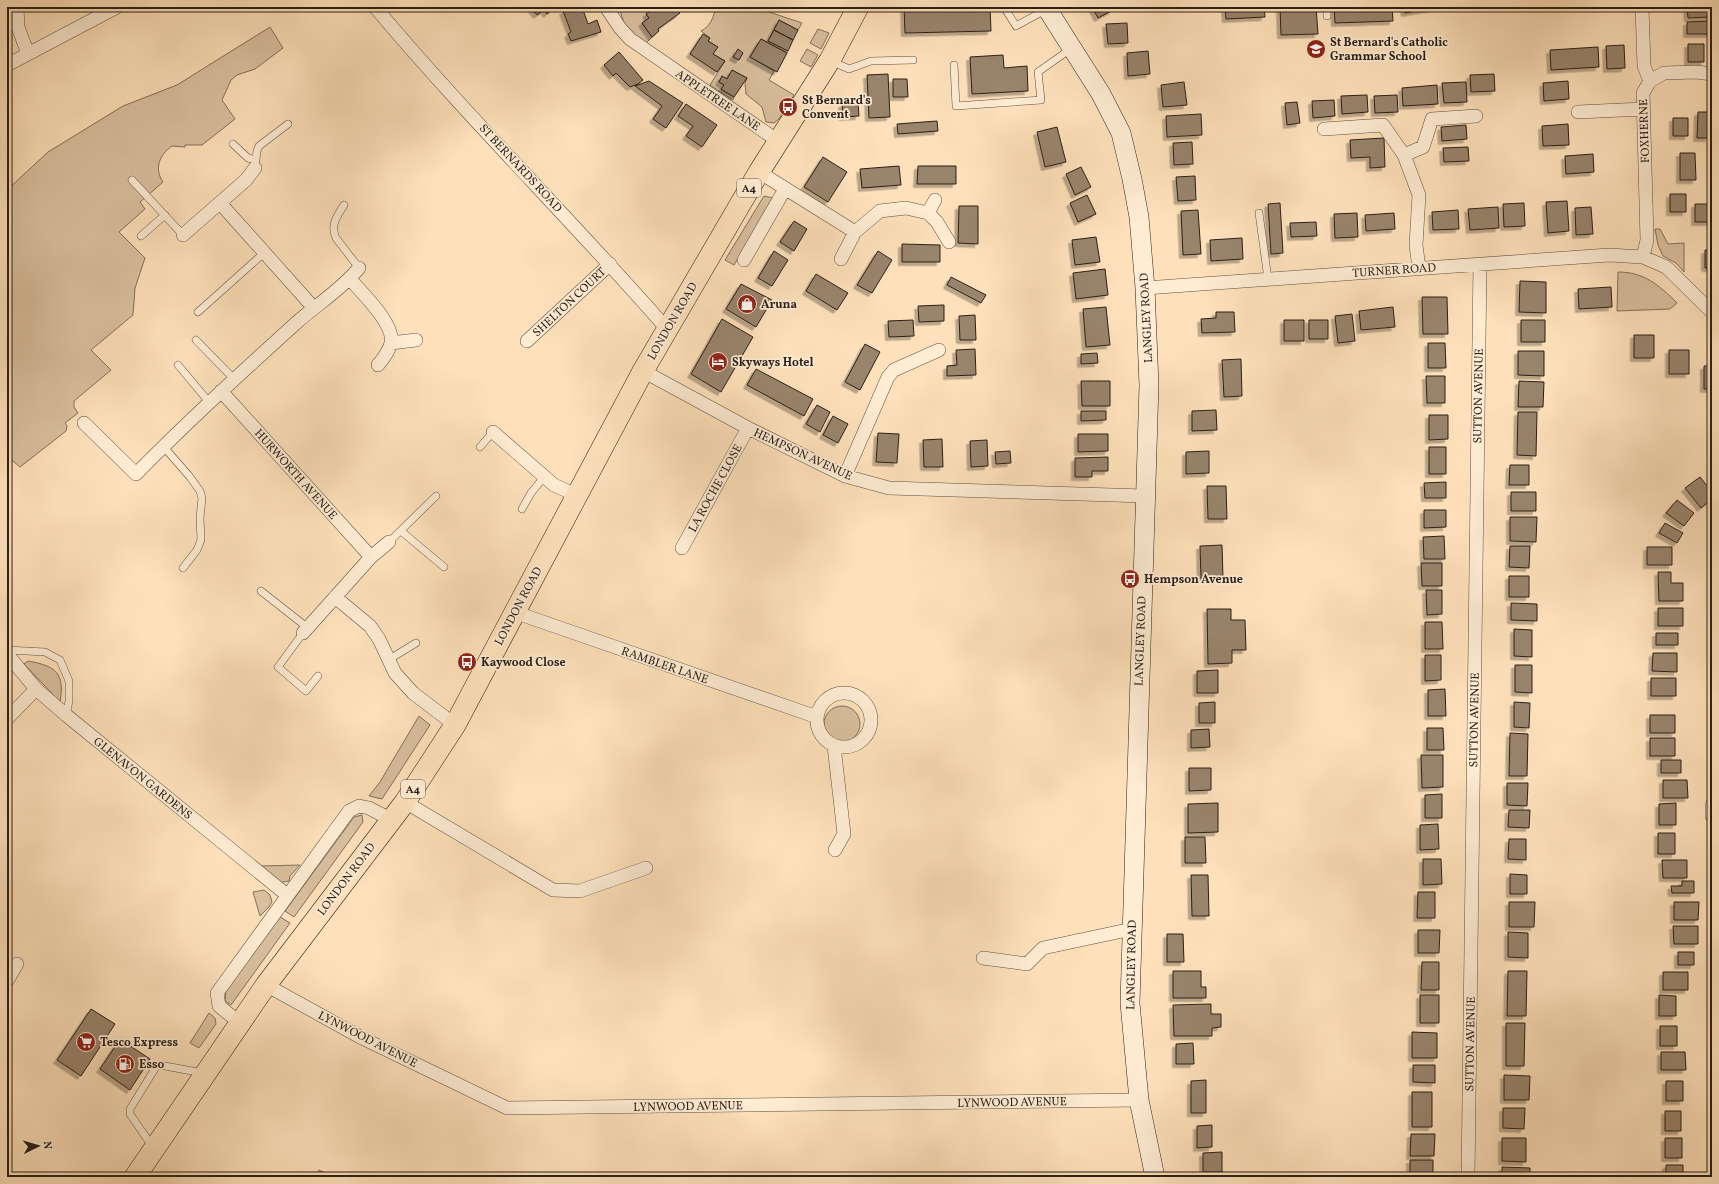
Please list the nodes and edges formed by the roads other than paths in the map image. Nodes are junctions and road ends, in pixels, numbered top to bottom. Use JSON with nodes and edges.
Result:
{"nodes":[{"id":1,"x":17,"y":7,"type":"edge"},
{"id":2,"x":117,"y":7,"type":"edge"},
{"id":3,"x":375,"y":7,"type":"edge"},
{"id":4,"x":606,"y":7,"type":"edge"},
{"id":5,"x":858,"y":7,"type":"edge"},
{"id":6,"x":1004,"y":7,"type":"edge"},
{"id":7,"x":1327,"y":7,"type":"edge"},
{"id":8,"x":1642,"y":7,"type":"edge"},
{"id":9,"x":1046,"y":8,"type":"edge"},
{"id":10,"x":1327,"y":16,"type":"dead end"},
{"id":11,"x":1072,"y":48,"type":"junction"},
{"id":12,"x":28,"y":54,"type":"junction"},
{"id":13,"x":830,"y":60,"type":"junction"},
{"id":14,"x":913,"y":60,"type":"dead end"},
{"id":15,"x":7,"y":65,"type":"edge"},
{"id":16,"x":954,"y":65,"type":"dead end"},
{"id":17,"x":1712,"y":74,"type":"edge"},
{"id":18,"x":1650,"y":81,"type":"junction"},
{"id":19,"x":1644,"y":109,"type":"junction"},
{"id":20,"x":1578,"y":112,"type":"dead end"},
{"id":21,"x":1476,"y":116,"type":"dead end"},
{"id":22,"x":288,"y":124,"type":"dead end"},
{"id":23,"x":1324,"y":129,"type":"dead end"},
{"id":24,"x":778,"y":141,"type":"junction"},
{"id":25,"x":233,"y":144,"type":"dead end"},
{"id":26,"x":1404,"y":155,"type":"junction"},
{"id":27,"x":256,"y":164,"type":"junction"},
{"id":28,"x":758,"y":172,"type":"junction"},
{"id":29,"x":132,"y":180,"type":"dead end"},
{"id":30,"x":785,"y":188,"type":"junction"},
{"id":31,"x":935,"y":200,"type":"dead end"},
{"id":32,"x":220,"y":203,"type":"junction"},
{"id":33,"x":344,"y":205,"type":"dead end"},
{"id":34,"x":928,"y":213,"type":"junction"},
{"id":35,"x":1259,"y":213,"type":"dead end"},
{"id":36,"x":165,"y":215,"type":"junction"},
{"id":37,"x":855,"y":232,"type":"junction"},
{"id":38,"x":183,"y":235,"type":"joint"},
{"id":39,"x":141,"y":236,"type":"dead end"},
{"id":40,"x":949,"y":242,"type":"dead end"},
{"id":41,"x":264,"y":253,"type":"junction"},
{"id":42,"x":1643,"y":257,"type":"junction"},
{"id":43,"x":841,"y":259,"type":"dead end"},
{"id":44,"x":744,"y":260,"type":"dead end"},
{"id":45,"x":610,"y":264,"type":"junction"},
{"id":46,"x":1480,"y":264,"type":"junction"},
{"id":47,"x":359,"y":268,"type":"joint"},
{"id":48,"x":1419,"y":268,"type":"junction"},
{"id":49,"x":350,"y":279,"type":"junction"},
{"id":50,"x":1268,"y":279,"type":"junction"},
{"id":51,"x":1145,"y":288,"type":"junction"},
{"id":52,"x":313,"y":307,"type":"junction"},
{"id":53,"x":198,"y":312,"type":"dead end"},
{"id":54,"x":1712,"y":312,"type":"edge"},
{"id":55,"x":667,"y":330,"type":"junction"},
{"id":56,"x":196,"y":340,"type":"dead end"},
{"id":57,"x":416,"y":340,"type":"dead end"},
{"id":58,"x":527,"y":341,"type":"dead end"},
{"id":59,"x":391,"y":343,"type":"junction"},
{"id":60,"x":939,"y":350,"type":"dead end"},
{"id":61,"x":178,"y":365,"type":"dead end"},
{"id":62,"x":378,"y":365,"type":"dead end"},
{"id":63,"x":643,"y":371,"type":"junction"},
{"id":64,"x":234,"y":379,"type":"junction"},
{"id":65,"x":221,"y":391,"type":"junction"},
{"id":66,"x":209,"y":402,"type":"junction"},
{"id":67,"x":84,"y":423,"type":"dead end"},
{"id":68,"x":748,"y":428,"type":"junction"},
{"id":69,"x":493,"y":432,"type":"joint"},
{"id":70,"x":163,"y":446,"type":"junction"},
{"id":71,"x":480,"y":447,"type":"dead end"},
{"id":72,"x":845,"y":476,"type":"junction"},
{"id":73,"x":544,"y":477,"type":"junction"},
{"id":74,"x":576,"y":494,"type":"junction"},
{"id":75,"x":436,"y":496,"type":"dead end"},
{"id":76,"x":1145,"y":496,"type":"junction"},
{"id":77,"x":522,"y":509,"type":"dead end"},
{"id":78,"x":401,"y":531,"type":"junction"},
{"id":79,"x":390,"y":542,"type":"joint"},
{"id":80,"x":682,"y":548,"type":"dead end"},
{"id":81,"x":371,"y":557,"type":"junction"},
{"id":82,"x":444,"y":567,"type":"dead end"},
{"id":83,"x":183,"y":568,"type":"dead end"},
{"id":84,"x":261,"y":591,"type":"dead end"},
{"id":85,"x":335,"y":597,"type":"junction"},
{"id":86,"x":514,"y":612,"type":"junction"},
{"id":87,"x":306,"y":630,"type":"junction"},
{"id":88,"x":416,"y":643,"type":"dead end"},
{"id":89,"x":7,"y":650,"type":"edge"},
{"id":90,"x":7,"y":654,"type":"edge"},
{"id":91,"x":388,"y":660,"type":"junction"},
{"id":92,"x":318,"y":676,"type":"dead end"},
{"id":93,"x":36,"y":689,"type":"junction"},
{"id":94,"x":66,"y":715,"type":"junction"},
{"id":95,"x":817,"y":717,"type":"junction"},
{"id":96,"x":7,"y":719,"type":"edge"},
{"id":97,"x":455,"y":725,"type":"junction"},
{"id":98,"x":834,"y":746,"type":"junction"},
{"id":99,"x":405,"y":802,"type":"junction"},
{"id":100,"x":1712,"y":805,"type":"edge"},
{"id":101,"x":1712,"y":816,"type":"edge"},
{"id":102,"x":392,"y":820,"type":"junction"},
{"id":103,"x":835,"y":850,"type":"dead end"},
{"id":104,"x":646,"y":868,"type":"dead end"},
{"id":105,"x":287,"y":895,"type":"junction"},
{"id":106,"x":1132,"y":929,"type":"junction"},
{"id":107,"x":983,"y":958,"type":"dead end"},
{"id":108,"x":17,"y":964,"type":"dead end"},
{"id":109,"x":7,"y":981,"type":"edge"},
{"id":110,"x":266,"y":985,"type":"junction"},
{"id":111,"x":240,"y":1023,"type":"junction"},
{"id":112,"x":207,"y":1074,"type":"junction"},
{"id":113,"x":1139,"y":1100,"type":"junction"},
{"id":114,"x":154,"y":1149,"type":"junction"},
{"id":115,"x":134,"y":1177,"type":"edge"},
{"id":116,"x":1155,"y":1177,"type":"edge"},
{"id":117,"x":1468,"y":1177,"type":"edge"}],
"edges":[{"from":1,"to":12,"type":"street"},
{"from":2,"to":12,"type":"street"},
{"from":3,"to":45,"type":"street","name":"ST BERNARDS ROAD"},
{"from":4,"to":24,"type":"street","name":"APPLETREE LANE"},
{"from":5,"to":13,"type":"main road","name":"LONDON ROAD","number":"A4"},
{"from":6,"to":9,"type":"lane"},
{"from":7,"to":10,"type":"lane"},
{"from":8,"to":18,"type":"street","name":"FOXHERNE"},
{"from":9,"to":11,"type":"street","name":"LANGLEY ROAD"},
{"from":11,"to":16,"type":"lane"},
{"from":11,"to":51,"type":"street","name":"LANGLEY ROAD"},
{"from":12,"to":15,"type":"street"},
{"from":13,"to":14,"type":"lane"},
{"from":13,"to":24,"type":"main road","name":"LONDON ROAD","number":"A4"},
{"from":17,"to":18,"type":"street"},
{"from":18,"to":19,"type":"street","name":"FOXHERNE"},
{"from":19,"to":20,"type":"street"},
{"from":19,"to":42,"type":"street","name":"FOXHERNE"},
{"from":21,"to":26,"type":"street"},
{"from":22,"to":27,"type":"lane"},
{"from":23,"to":26,"type":"street"},
{"from":24,"to":28,"type":"main road","name":"LONDON ROAD","number":"A4"},
{"from":25,"to":27,"type":"lane"},
{"from":26,"to":48,"type":"street"},
{"from":27,"to":32,"type":"street"},
{"from":28,"to":30,"type":"street"},
{"from":28,"to":55,"type":"main road","name":"LONDON ROAD","number":"A4"},
{"from":29,"to":36,"type":"lane"},
{"from":30,"to":37,"type":"street"},
{"from":30,"to":44,"type":"street"},
{"from":31,"to":34,"type":"street"},
{"from":32,"to":38,"type":"street"},
{"from":32,"to":41,"type":"street"},
{"from":33,"to":47,"type":"lane"},
{"from":34,"to":37,"type":"street"},
{"from":34,"to":40,"type":"street"},
{"from":35,"to":50,"type":"lane"},
{"from":36,"to":38,"type":"lane"},
{"from":36,"to":39,"type":"lane"},
{"from":37,"to":43,"type":"street"},
{"from":41,"to":52,"type":"street"},
{"from":41,"to":53,"type":"lane"},
{"from":42,"to":46,"type":"street","name":"TURNER ROAD"},
{"from":42,"to":54,"type":"street"},
{"from":45,"to":55,"type":"street","name":"ST BERNARDS ROAD"},
{"from":45,"to":58,"type":"street","name":"SHELTON COURT"},
{"from":46,"to":48,"type":"street","name":"TURNER ROAD"},
{"from":46,"to":117,"type":"street","name":"SUTTON AVENUE"},
{"from":47,"to":49,"type":"street"},
{"from":48,"to":50,"type":"street","name":"TURNER ROAD"},
{"from":49,"to":52,"type":"street"},
{"from":49,"to":59,"type":"street"},
{"from":50,"to":51,"type":"street","name":"TURNER ROAD"},
{"from":51,"to":76,"type":"street","name":"LANGLEY ROAD"},
{"from":52,"to":64,"type":"street"},
{"from":55,"to":63,"type":"main road","name":"LONDON ROAD","number":"A4"},
{"from":56,"to":64,"type":"lane"},
{"from":57,"to":59,"type":"street"},
{"from":59,"to":62,"type":"street"},
{"from":60,"to":72,"type":"street"},
{"from":61,"to":66,"type":"lane"},
{"from":63,"to":68,"type":"street","name":"HEMPSON AVENUE"},
{"from":63,"to":74,"type":"main road","name":"LONDON ROAD","number":"A4"},
{"from":64,"to":65,"type":"street"},
{"from":65,"to":66,"type":"street"},
{"from":65,"to":81,"type":"street","name":"HURWORTH AVENUE"},
{"from":66,"to":70,"type":"street"},
{"from":67,"to":70,"type":"street"},
{"from":68,"to":72,"type":"street","name":"HEMPSON AVENUE"},
{"from":68,"to":80,"type":"street","name":"LA ROCHE CLOSE"},
{"from":69,"to":71,"type":"lane"},
{"from":69,"to":73,"type":"street"},
{"from":70,"to":83,"type":"lane"},
{"from":72,"to":76,"type":"street","name":"HEMPSON AVENUE"},
{"from":73,"to":74,"type":"street"},
{"from":73,"to":77,"type":"lane"},
{"from":74,"to":86,"type":"main road","name":"LONDON ROAD","number":"A4"},
{"from":75,"to":78,"type":"lane"},
{"from":76,"to":106,"type":"street","name":"LANGLEY ROAD"},
{"from":78,"to":79,"type":"lane"},
{"from":78,"to":82,"type":"lane"},
{"from":79,"to":81,"type":"street"},
{"from":81,"to":85,"type":"street"},
{"from":84,"to":87,"type":"lane"},
{"from":85,"to":87,"type":"street"},
{"from":85,"to":91,"type":"street"},
{"from":86,"to":95,"type":"street","name":"RAMBLER LANE"},
{"from":86,"to":97,"type":"main road","name":"LONDON ROAD","number":"A4"},
{"from":87,"to":92,"type":"lane"},
{"from":88,"to":91,"type":"lane"},
{"from":89,"to":94,"type":"lane"},
{"from":90,"to":93,"type":"street","name":"GLENAVON GARDENS"},
{"from":91,"to":97,"type":"street"},
{"from":93,"to":94,"type":"street","name":"GLENAVON GARDENS"},
{"from":93,"to":96,"type":"street"},
{"from":94,"to":105,"type":"street","name":"GLENAVON GARDENS"},
{"from":95,"to":98,"type":"street"},
{"from":95,"to":98,"type":"street"},
{"from":97,"to":99,"type":"main road","name":"LONDON ROAD","number":"A4"},
{"from":98,"to":103,"type":"street"},
{"from":99,"to":102,"type":"main road","name":"LONDON ROAD","number":"A4"},
{"from":99,"to":104,"type":"street"},
{"from":100,"to":101,"type":"street"},
{"from":102,"to":105,"type":"street"},
{"from":102,"to":110,"type":"main road","name":"LONDON ROAD","number":"A4"},
{"from":105,"to":111,"type":"street"},
{"from":106,"to":107,"type":"street"},
{"from":106,"to":113,"type":"street","name":"LANGLEY ROAD"},
{"from":108,"to":109,"type":"street"},
{"from":110,"to":111,"type":"main road","name":"LONDON ROAD","number":"A4"},
{"from":110,"to":113,"type":"street","name":"LYNWOOD AVENUE"},
{"from":111,"to":112,"type":"main road","name":"LONDON ROAD","number":"A4"},
{"from":112,"to":114,"type":"main road","name":"LONDON ROAD","number":"A4"},
{"from":112,"to":114,"type":"lane"},
{"from":113,"to":116,"type":"street","name":"LANGLEY ROAD"},
{"from":114,"to":115,"type":"main road","name":"LONDON ROAD","number":"A4"}]}
